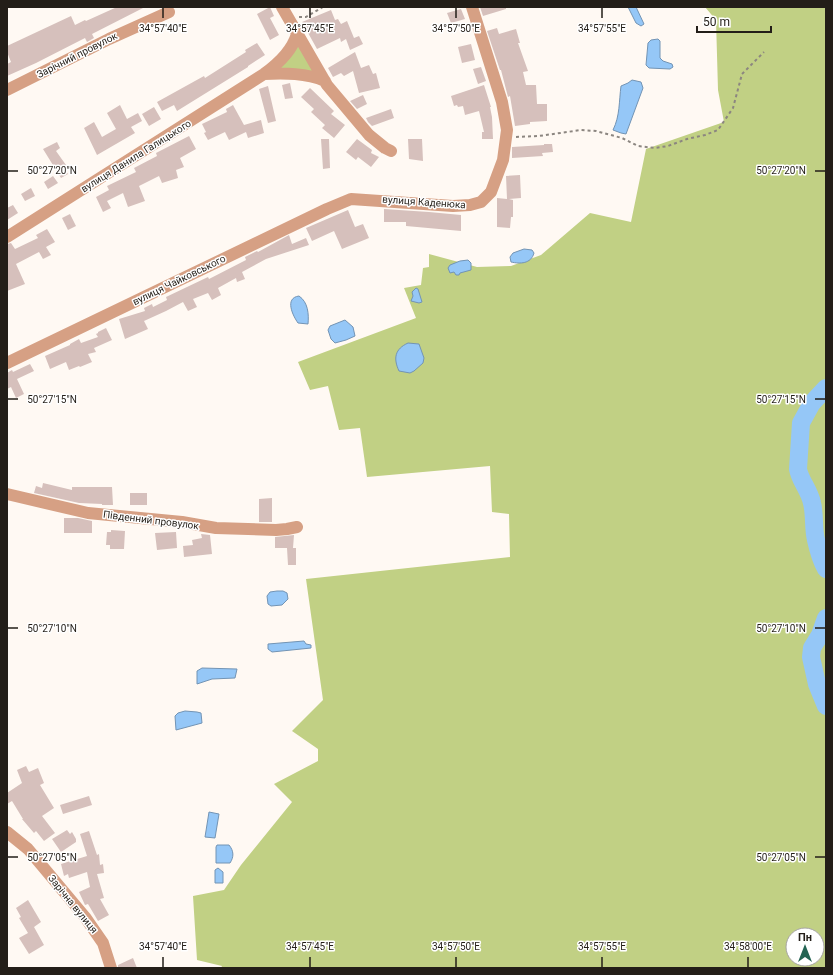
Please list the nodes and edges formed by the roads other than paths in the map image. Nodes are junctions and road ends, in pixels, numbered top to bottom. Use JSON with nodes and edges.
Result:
{"nodes":[{"id":1,"x":282,"y":7,"type":"edge"},
{"id":2,"x":472,"y":7,"type":"edge"},
{"id":3,"x":168,"y":12,"type":"dead end"},
{"id":4,"x":297,"y":34,"type":"junction"},
{"id":5,"x":264,"y":74,"type":"junction"},
{"id":6,"x":325,"y":81,"type":"junction"},
{"id":7,"x":7,"y":90,"type":"edge"},
{"id":8,"x":391,"y":151,"type":"dead end"},
{"id":9,"x":351,"y":199,"type":"joint"},
{"id":10,"x":7,"y":237,"type":"edge"},
{"id":11,"x":7,"y":363,"type":"edge"},
{"id":12,"x":7,"y":494,"type":"edge"},
{"id":13,"x":297,"y":527,"type":"dead end"},
{"id":14,"x":7,"y":832,"type":"edge"},
{"id":15,"x":111,"y":968,"type":"edge"}],
"edges":[{"from":1,"to":4,"type":"street"},
{"from":2,"to":9,"type":"street","name":"вулиця Каденюка"},
{"from":3,"to":7,"type":"street","name":"Зарічний провулок"},
{"from":4,"to":5,"type":"street","name":"вулиця Данила Галицького"},
{"from":4,"to":6,"type":"street"},
{"from":5,"to":6,"type":"street","name":"вулиця Данила Галицького"},
{"from":5,"to":10,"type":"street","name":"вулиця Данила Галицького"},
{"from":6,"to":8,"type":"street"},
{"from":9,"to":11,"type":"street","name":"вулиця Чайковського"},
{"from":12,"to":13,"type":"street","name":"Південний провулок"},
{"from":14,"to":15,"type":"street","name":"Зарічна вулиця"}]}
